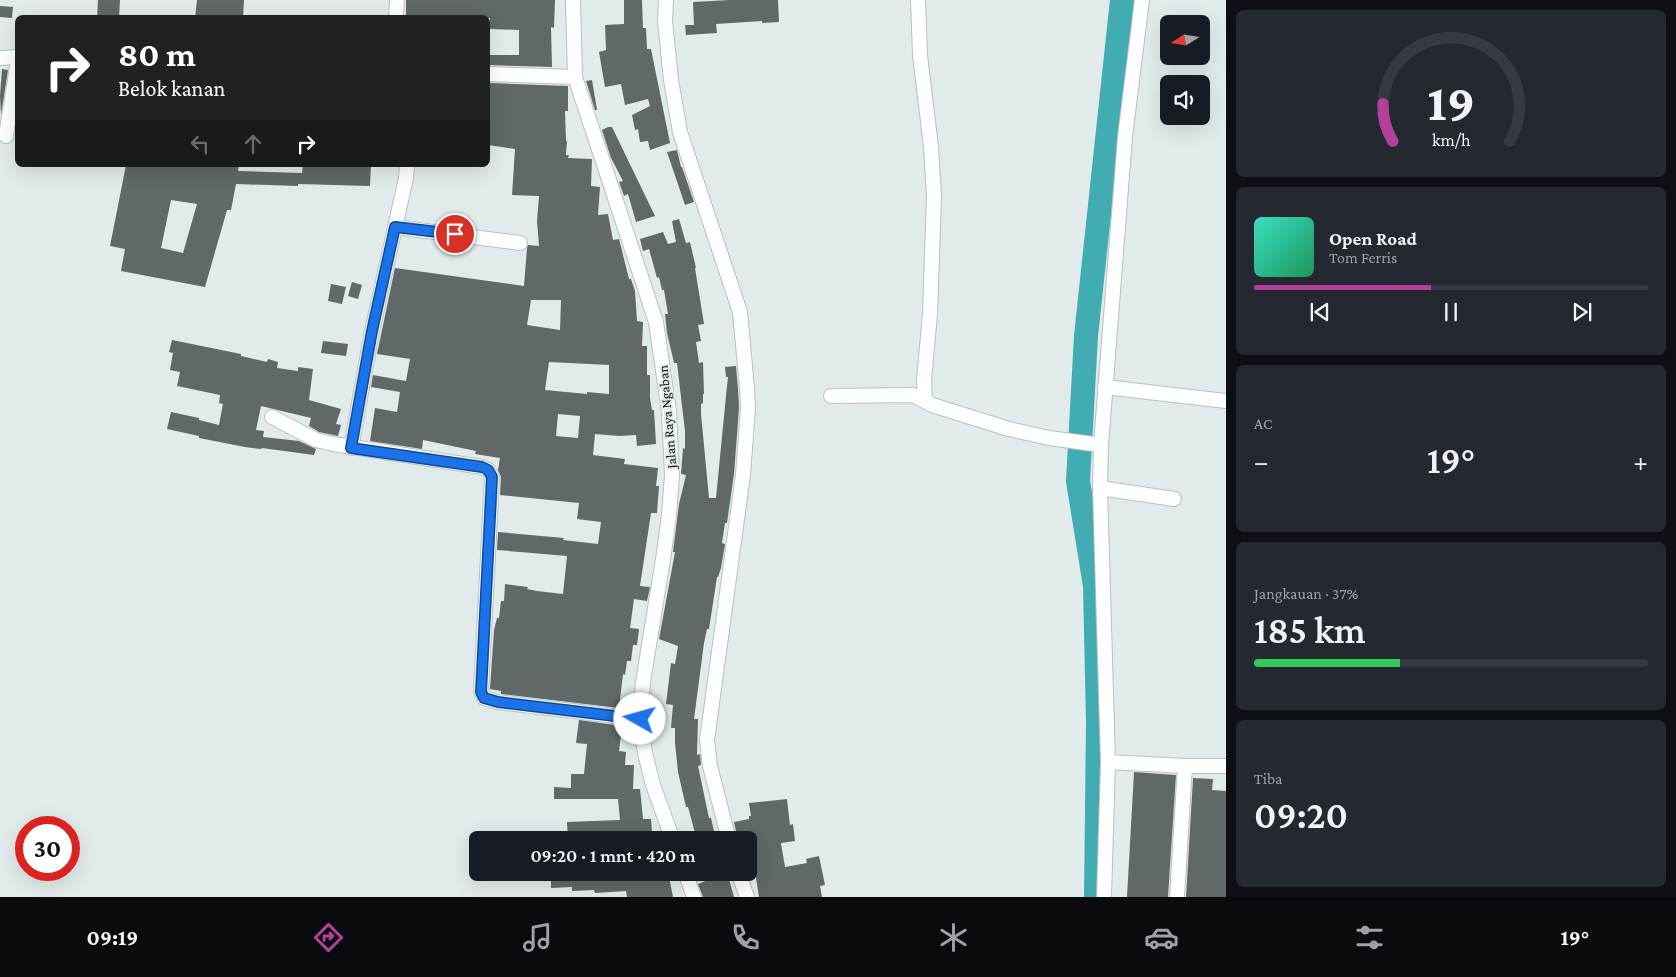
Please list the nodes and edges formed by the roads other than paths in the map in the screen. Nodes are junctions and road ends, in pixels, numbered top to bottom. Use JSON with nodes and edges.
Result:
{"nodes":[{"id":1,"x":397,"y":0,"type":"edge"},
{"id":2,"x":573,"y":0,"type":"edge"},
{"id":3,"x":666,"y":0,"type":"edge"},
{"id":4,"x":918,"y":0,"type":"edge"},
{"id":5,"x":1142,"y":0,"type":"edge"},
{"id":6,"x":396,"y":15,"type":"edge"},
{"id":7,"x":15,"y":57,"type":"edge"},
{"id":8,"x":0,"y":58,"type":"edge"},
{"id":9,"x":490,"y":74,"type":"edge"},
{"id":10,"x":575,"y":77,"type":"junction"},
{"id":11,"x":15,"y":80,"type":"edge"},
{"id":12,"x":6,"y":136,"type":"dead end"},
{"id":13,"x":407,"y":167,"type":"edge"},
{"id":14,"x":395,"y":227,"type":"junction"},
{"id":15,"x":520,"y":243,"type":"dead end"},
{"id":16,"x":1106,"y":387,"type":"junction"},
{"id":17,"x":831,"y":396,"type":"dead end"},
{"id":18,"x":925,"y":401,"type":"junction"},
{"id":19,"x":1226,"y":401,"type":"edge"},
{"id":20,"x":272,"y":417,"type":"dead end"},
{"id":21,"x":1101,"y":445,"type":"junction"},
{"id":22,"x":351,"y":448,"type":"junction"},
{"id":23,"x":1100,"y":488,"type":"junction"},
{"id":24,"x":1174,"y":499,"type":"dead end"},
{"id":25,"x":640,"y":719,"type":"junction"},
{"id":26,"x":1108,"y":762,"type":"junction"},
{"id":27,"x":1185,"y":766,"type":"junction"},
{"id":28,"x":1226,"y":766,"type":"edge"},
{"id":29,"x":670,"y":831,"type":"edge"},
{"id":30,"x":726,"y":831,"type":"edge"},
{"id":31,"x":688,"y":881,"type":"edge"},
{"id":32,"x":741,"y":881,"type":"edge"},
{"id":33,"x":694,"y":897,"type":"edge"},
{"id":34,"x":747,"y":897,"type":"edge"},
{"id":35,"x":1104,"y":897,"type":"edge"},
{"id":36,"x":1177,"y":897,"type":"edge"}],
"edges":[{"from":1,"to":6,"type":"street"},
{"from":2,"to":10,"type":"street","name":"Jalan Raya Ngaban"},
{"from":3,"to":30,"type":"street"},
{"from":4,"to":18,"type":"street"},
{"from":5,"to":16,"type":"street"},
{"from":7,"to":8,"type":"street"},
{"from":9,"to":10,"type":"street"},
{"from":10,"to":25,"type":"street","name":"Jalan Raya Ngaban"},
{"from":11,"to":12,"type":"street"},
{"from":13,"to":14,"type":"street"},
{"from":14,"to":15,"type":"street"},
{"from":14,"to":22,"type":"street"},
{"from":16,"to":19,"type":"street"},
{"from":16,"to":21,"type":"street"},
{"from":17,"to":18,"type":"street"},
{"from":18,"to":21,"type":"street"},
{"from":20,"to":22,"type":"street"},
{"from":21,"to":23,"type":"street"},
{"from":22,"to":25,"type":"street"},
{"from":23,"to":24,"type":"street"},
{"from":23,"to":26,"type":"street"},
{"from":25,"to":29,"type":"street","name":"Jalan Raya Ngaban"},
{"from":26,"to":27,"type":"street"},
{"from":26,"to":35,"type":"street"},
{"from":27,"to":28,"type":"street"},
{"from":27,"to":36,"type":"street"},
{"from":31,"to":33,"type":"street"},
{"from":32,"to":34,"type":"street"}]}
